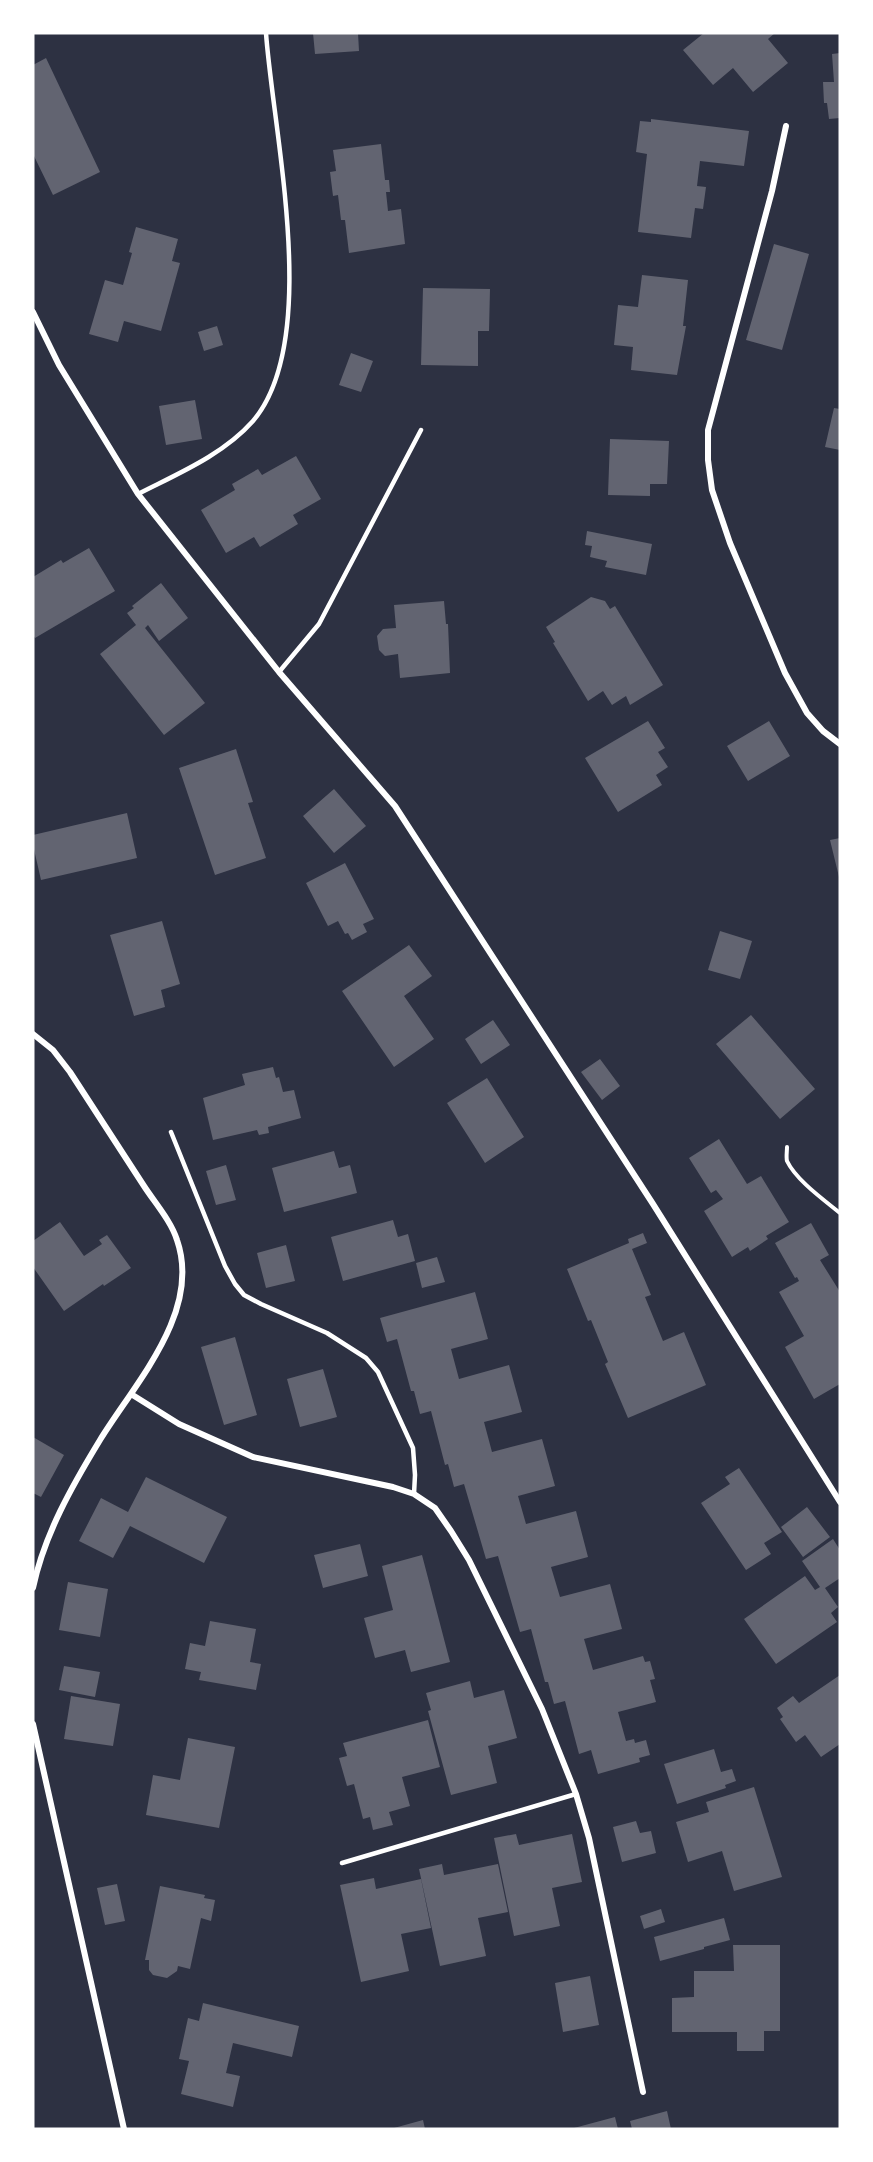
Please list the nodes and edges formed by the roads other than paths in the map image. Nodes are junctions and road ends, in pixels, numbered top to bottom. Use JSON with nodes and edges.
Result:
{"nodes":[{"id":1,"x":266,"y":33,"type":"edge"},
{"id":2,"x":786,"y":126,"type":"dead end"},
{"id":3,"x":33,"y":312,"type":"edge"},
{"id":4,"x":421,"y":430,"type":"dead end"},
{"id":5,"x":138,"y":494,"type":"junction"},
{"id":6,"x":279,"y":672,"type":"junction"},
{"id":7,"x":840,"y":744,"type":"edge"},
{"id":8,"x":33,"y":1034,"type":"edge"},
{"id":9,"x":171,"y":1132,"type":"dead end"},
{"id":10,"x":131,"y":1394,"type":"junction"},
{"id":11,"x":414,"y":1494,"type":"junction"},
{"id":12,"x":840,"y":1502,"type":"edge"},
{"id":13,"x":33,"y":1588,"type":"edge"},
{"id":14,"x":33,"y":1724,"type":"edge"},
{"id":15,"x":576,"y":1794,"type":"junction"},
{"id":16,"x":342,"y":1863,"type":"dead end"},
{"id":17,"x":643,"y":2092,"type":"dead end"},
{"id":18,"x":124,"y":2129,"type":"edge"}],
"edges":[{"from":1,"to":5,"type":"lane"},
{"from":2,"to":7,"type":"street"},
{"from":3,"to":5,"type":"street"},
{"from":4,"to":6,"type":"lane"},
{"from":5,"to":6,"type":"street"},
{"from":6,"to":12,"type":"street"},
{"from":8,"to":10,"type":"street"},
{"from":9,"to":11,"type":"lane"},
{"from":10,"to":11,"type":"street"},
{"from":10,"to":13,"type":"street"},
{"from":11,"to":15,"type":"street"},
{"from":14,"to":18,"type":"street"},
{"from":15,"to":16,"type":"lane"},
{"from":15,"to":17,"type":"street"}]}
